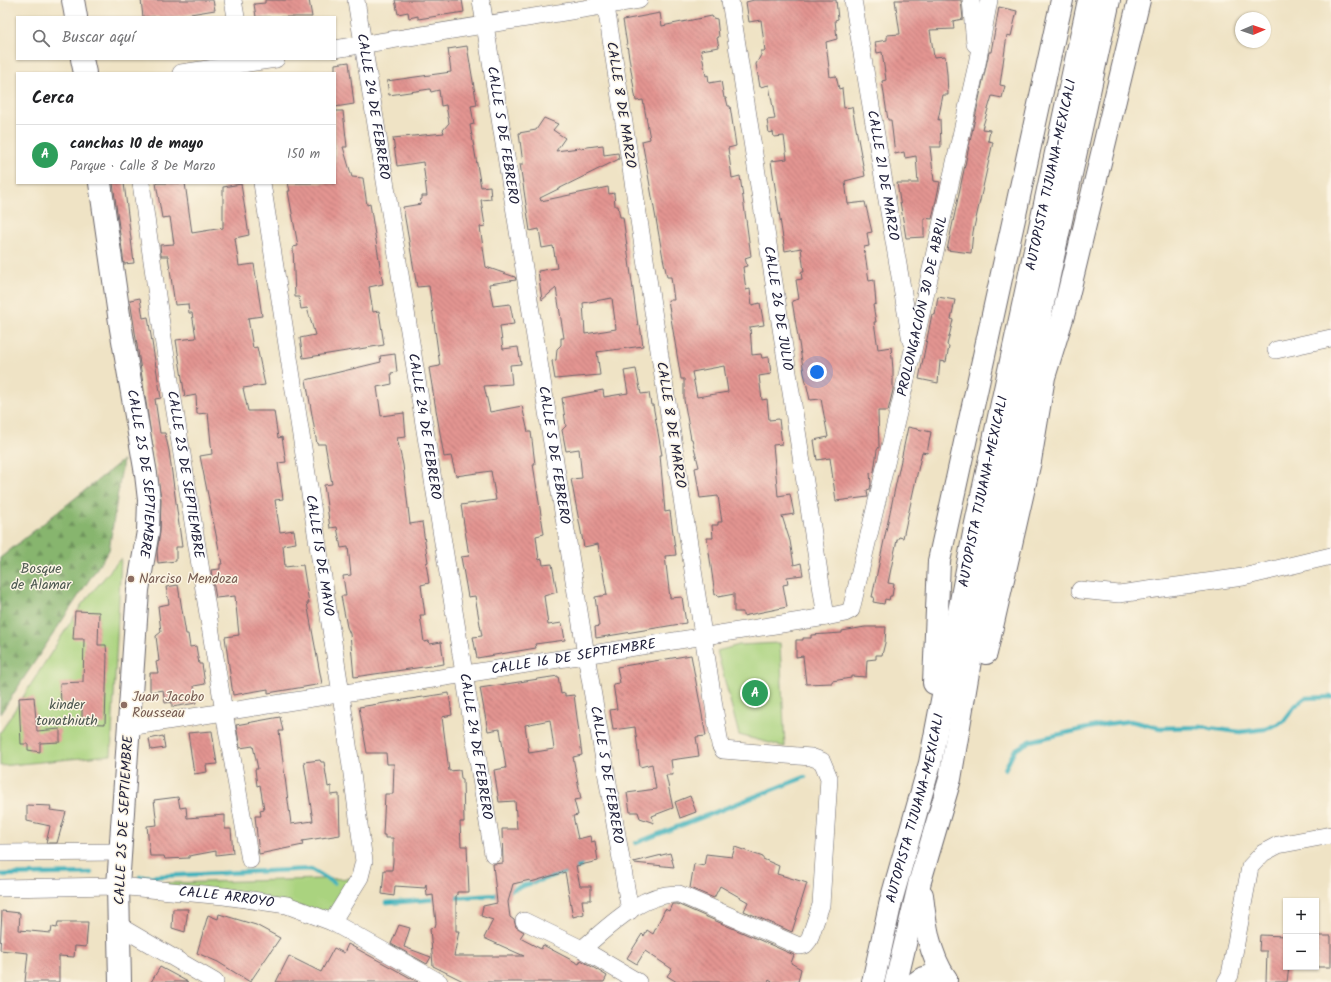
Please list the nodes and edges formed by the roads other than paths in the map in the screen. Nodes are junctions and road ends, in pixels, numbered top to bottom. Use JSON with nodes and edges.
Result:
{"nodes":[{"id":1,"x":73,"y":0,"type":"edge"},
{"id":2,"x":233,"y":0,"type":"edge"},
{"id":3,"x":356,"y":0,"type":"edge"},
{"id":4,"x":481,"y":0,"type":"edge"},
{"id":5,"x":639,"y":0,"type":"edge"},
{"id":6,"x":730,"y":0,"type":"edge"},
{"id":7,"x":853,"y":0,"type":"edge"},
{"id":8,"x":971,"y":0,"type":"edge"},
{"id":9,"x":989,"y":0,"type":"edge"},
{"id":10,"x":1062,"y":0,"type":"edge"},
{"id":11,"x":1089,"y":0,"type":"edge"},
{"id":12,"x":1109,"y":0,"type":"edge"},
{"id":13,"x":1139,"y":0,"type":"edge"},
{"id":14,"x":605,"y":3,"type":"edge"},
{"id":15,"x":76,"y":16,"type":"edge"},
{"id":16,"x":236,"y":16,"type":"edge"},
{"id":17,"x":485,"y":26,"type":"junction"},
{"id":18,"x":363,"y":44,"type":"junction"},
{"id":19,"x":336,"y":49,"type":"edge"},
{"id":20,"x":82,"y":60,"type":"edge"},
{"id":21,"x":271,"y":60,"type":"edge"},
{"id":22,"x":977,"y":64,"type":"junction"},
{"id":23,"x":244,"y":65,"type":"edge"},
{"id":24,"x":85,"y":72,"type":"edge"},
{"id":25,"x":189,"y":72,"type":"edge"},
{"id":26,"x":100,"y":184,"type":"edge"},
{"id":27,"x":141,"y":184,"type":"edge"},
{"id":28,"x":262,"y":184,"type":"edge"},
{"id":29,"x":1331,"y":338,"type":"edge"},
{"id":30,"x":913,"y":350,"type":"junction"},
{"id":31,"x":1276,"y":350,"type":"dead end"},
{"id":32,"x":1331,"y":556,"type":"edge"},
{"id":33,"x":1080,"y":590,"type":"dead end"},
{"id":34,"x":851,"y":610,"type":"joint"},
{"id":35,"x":826,"y":617,"type":"junction"},
{"id":36,"x":704,"y":637,"type":"junction"},
{"id":37,"x":586,"y":655,"type":"junction"},
{"id":38,"x":465,"y":673,"type":"junction"},
{"id":39,"x":341,"y":694,"type":"junction"},
{"id":40,"x":224,"y":712,"type":"junction"},
{"id":41,"x":129,"y":727,"type":"junction"},
{"id":42,"x":930,"y":763,"type":"junction"},
{"id":43,"x":950,"y":779,"type":"junction"},
{"id":44,"x":1331,"y":835,"type":"edge"},
{"id":45,"x":120,"y":852,"type":"junction"},
{"id":46,"x":0,"y":853,"type":"edge"},
{"id":47,"x":493,"y":854,"type":"dead end"},
{"id":48,"x":250,"y":860,"type":"dead end"},
{"id":49,"x":920,"y":881,"type":"junction"},
{"id":50,"x":118,"y":886,"type":"junction"},
{"id":51,"x":0,"y":888,"type":"edge"},
{"id":52,"x":630,"y":911,"type":"junction"},
{"id":53,"x":524,"y":921,"type":"dead end"},
{"id":54,"x":332,"y":922,"type":"junction"},
{"id":55,"x":119,"y":926,"type":"junction"},
{"id":56,"x":582,"y":949,"type":"junction"},
{"id":57,"x":949,"y":980,"type":"edge"},
{"id":58,"x":433,"y":981,"type":"edge"},
{"id":59,"x":120,"y":982,"type":"edge"},
{"id":60,"x":215,"y":982,"type":"edge"},
{"id":61,"x":638,"y":982,"type":"edge"},
{"id":62,"x":873,"y":982,"type":"edge"},
{"id":63,"x":896,"y":982,"type":"edge"},
{"id":64,"x":917,"y":982,"type":"edge"},
{"id":65,"x":1226,"y":982,"type":"edge"}],
"edges":[{"from":1,"to":15,"type":"main road"},
{"from":2,"to":16,"type":"street"},
{"from":3,"to":18,"type":"street","name":"CALLE 24 DE FEBRERO"},
{"from":4,"to":17,"type":"street","name":"CALLE 5 DE FEBRERO"},
{"from":5,"to":14,"type":"street"},
{"from":6,"to":35,"type":"street","name":"CALLE 26 DE JULIO"},
{"from":7,"to":30,"type":"street","name":"CALLE 21 DE MARZO"},
{"from":8,"to":22,"type":"street"},
{"from":9,"to":22,"type":"street","name":"PROLONGACIÓN 30 DE ABRIL"},
{"from":10,"to":42,"type":"main road"},
{"from":11,"to":42,"type":"main road","name":"AUTOPISTA TIJUANA-MEXICALI"},
{"from":12,"to":43,"type":"main road","name":"AUTOPISTA TIJUANA-MEXICALI"},
{"from":13,"to":43,"type":"main road"},
{"from":14,"to":17,"type":"street"},
{"from":14,"to":36,"type":"street","name":"CALLE 8 DE MARZO"},
{"from":17,"to":18,"type":"street"},
{"from":17,"to":37,"type":"street","name":"CALLE 5 DE FEBRERO"},
{"from":18,"to":19,"type":"street"},
{"from":18,"to":38,"type":"street","name":"CALLE 24 DE FEBRERO"},
{"from":20,"to":24,"type":"main road"},
{"from":21,"to":23,"type":"street"},
{"from":22,"to":30,"type":"street","name":"PROLONGACIÓN 30 DE ABRIL"},
{"from":23,"to":25,"type":"street"},
{"from":26,"to":41,"type":"main road","name":"CALLE 25 DE SEPTIEMBRE"},
{"from":27,"to":40,"type":"street","name":"CALLE 25 DE SEPTIEMBRE"},
{"from":28,"to":39,"type":"street","name":"CALLE 15 DE MAYO"},
{"from":29,"to":31,"type":"street"},
{"from":30,"to":34,"type":"street","name":"PROLONGACIÓN 30 DE ABRIL"},
{"from":32,"to":33,"type":"street"},
{"from":34,"to":35,"type":"street","name":"CALLE 16 DE SEPTIEMBRE"},
{"from":35,"to":36,"type":"street","name":"CALLE 16 DE SEPTIEMBRE"},
{"from":36,"to":37,"type":"street","name":"CALLE 16 DE SEPTIEMBRE"},
{"from":36,"to":52,"type":"street","name":"CALLE 8 DE MARZO"},
{"from":37,"to":38,"type":"street","name":"CALLE 16 DE SEPTIEMBRE"},
{"from":37,"to":52,"type":"street","name":"CALLE 5 DE FEBRERO"},
{"from":38,"to":39,"type":"street","name":"CALLE 16 DE SEPTIEMBRE"},
{"from":38,"to":47,"type":"street","name":"CALLE 24 DE FEBRERO"},
{"from":39,"to":40,"type":"street","name":"CALLE 16 DE SEPTIEMBRE"},
{"from":39,"to":54,"type":"street","name":"CALLE 15 DE MAYO"},
{"from":40,"to":41,"type":"street","name":"CALLE 16 DE SEPTIEMBRE"},
{"from":40,"to":48,"type":"street","name":"CALLE 25 DE SEPTIEMBRE"},
{"from":41,"to":45,"type":"main road","name":"CALLE 25 DE SEPTIEMBRE"},
{"from":42,"to":62,"type":"main road","name":"AUTOPISTA TIJUANA-MEXICALI"},
{"from":43,"to":49,"type":"main road","name":"AUTOPISTA TIJUANA-MEXICALI"},
{"from":44,"to":65,"type":"street"},
{"from":45,"to":46,"type":"street"},
{"from":45,"to":50,"type":"main road","name":"CALLE 25 DE SEPTIEMBRE"},
{"from":49,"to":57,"type":"main road"},
{"from":49,"to":63,"type":"main road","name":"AUTOPISTA TIJUANA-MEXICALI"},
{"from":50,"to":51,"type":"street","name":"CALLE ARROYO"},
{"from":50,"to":54,"type":"street","name":"CALLE ARROYO"},
{"from":50,"to":55,"type":"main road","name":"CALLE 25 DE SEPTIEMBRE"},
{"from":52,"to":56,"type":"street"},
{"from":53,"to":56,"type":"street"},
{"from":54,"to":58,"type":"street","name":"CALLE ARROYO"},
{"from":55,"to":59,"type":"main road","name":"CALLE 25 DE SEPTIEMBRE"},
{"from":55,"to":60,"type":"street"},
{"from":56,"to":61,"type":"street"},
{"from":57,"to":64,"type":"main road"}]}
